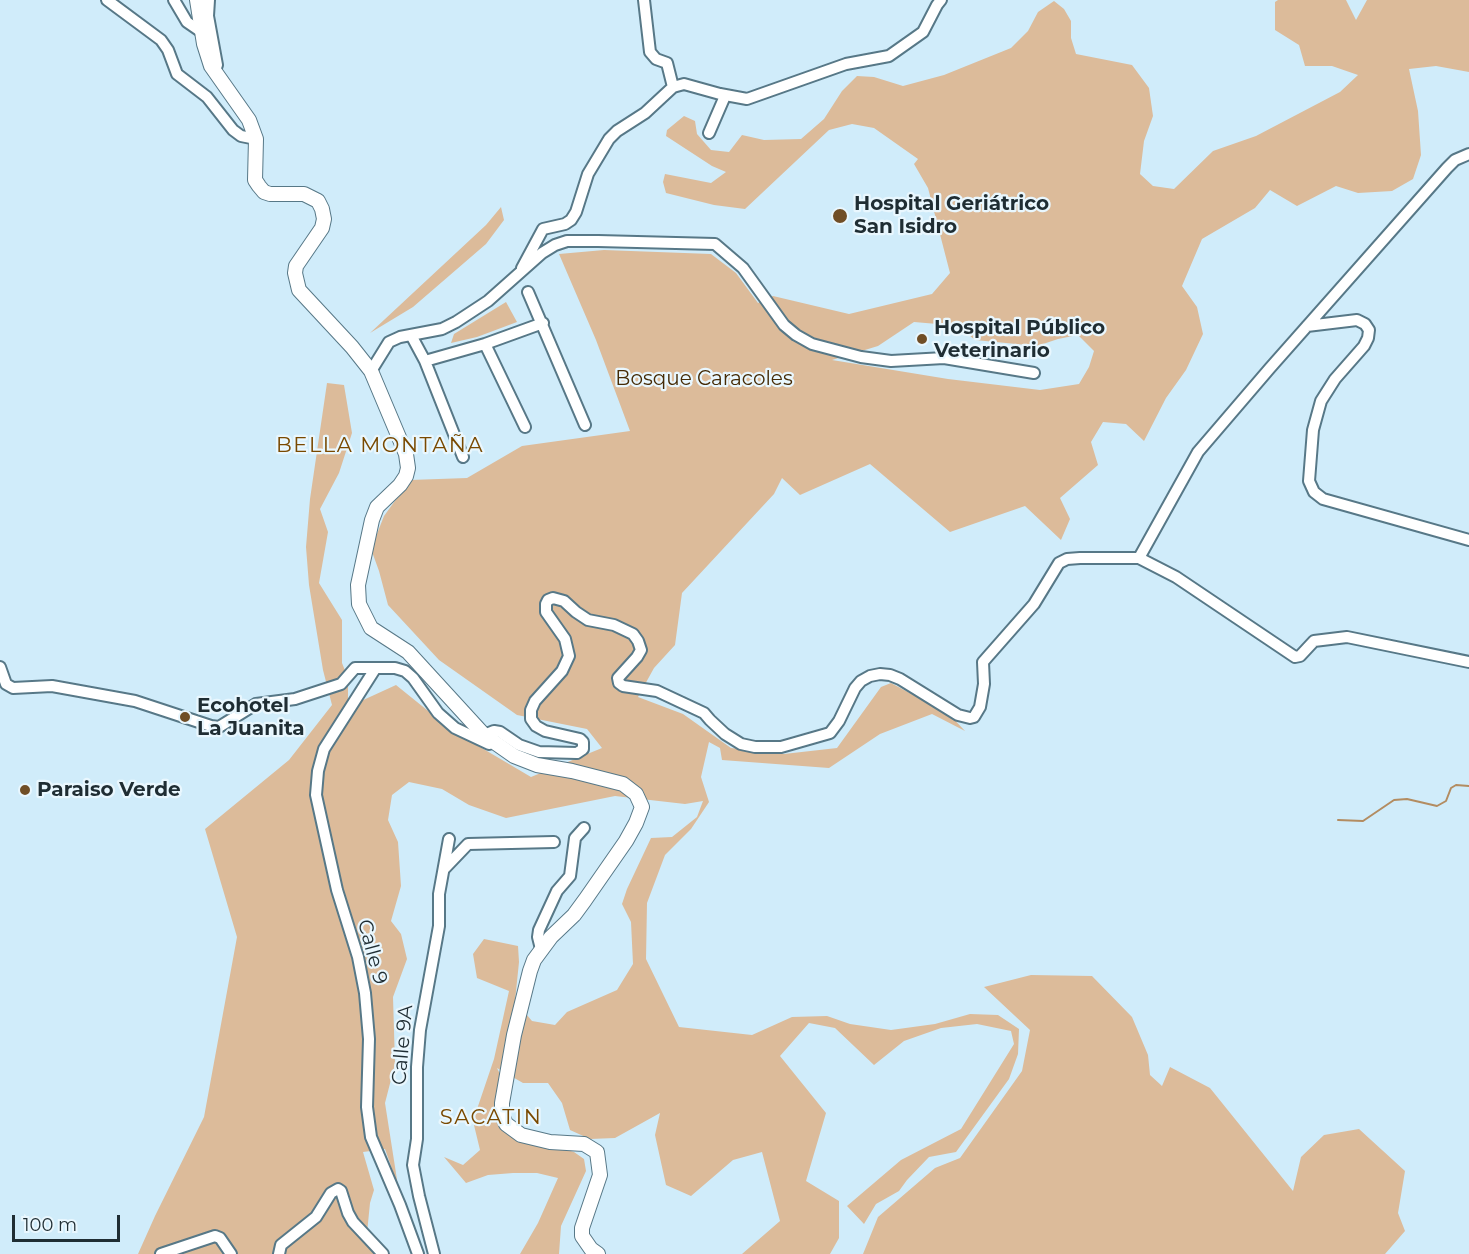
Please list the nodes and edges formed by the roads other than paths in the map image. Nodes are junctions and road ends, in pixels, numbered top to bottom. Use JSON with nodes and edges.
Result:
{"nodes":[{"id":1,"x":107,"y":0,"type":"edge"},
{"id":2,"x":174,"y":0,"type":"edge"},
{"id":3,"x":197,"y":0,"type":"edge"},
{"id":4,"x":209,"y":0,"type":"edge"},
{"id":5,"x":644,"y":0,"type":"edge"},
{"id":6,"x":941,"y":0,"type":"edge"},
{"id":7,"x":203,"y":33,"type":"junction"},
{"id":8,"x":214,"y":72,"type":"junction"},
{"id":9,"x":674,"y":87,"type":"junction"},
{"id":10,"x":725,"y":96,"type":"junction"},
{"id":11,"x":709,"y":133,"type":"dead end"},
{"id":12,"x":256,"y":139,"type":"junction"},
{"id":13,"x":1469,"y":154,"type":"edge"},
{"id":14,"x":519,"y":273,"type":"junction"},
{"id":15,"x":528,"y":292,"type":"dead end"},
{"id":16,"x":543,"y":323,"type":"junction"},
{"id":17,"x":1307,"y":326,"type":"junction"},
{"id":18,"x":411,"y":335,"type":"junction"},
{"id":19,"x":485,"y":344,"type":"junction"},
{"id":20,"x":425,"y":361,"type":"junction"},
{"id":21,"x":371,"y":371,"type":"junction"},
{"id":22,"x":1034,"y":373,"type":"dead end"},
{"id":23,"x":585,"y":424,"type":"dead end"},
{"id":24,"x":525,"y":427,"type":"dead end"},
{"id":25,"x":463,"y":457,"type":"dead end"},
{"id":26,"x":1469,"y":540,"type":"edge"},
{"id":27,"x":1139,"y":558,"type":"junction"},
{"id":28,"x":1469,"y":662,"type":"edge"},
{"id":29,"x":0,"y":667,"type":"edge"},
{"id":30,"x":375,"y":669,"type":"junction"},
{"id":31,"x":484,"y":735,"type":"junction"},
{"id":32,"x":513,"y":756,"type":"junction"},
{"id":33,"x":584,"y":828,"type":"dead end"},
{"id":34,"x":449,"y":839,"type":"dead end"},
{"id":35,"x":554,"y":842,"type":"dead end"},
{"id":36,"x":443,"y":871,"type":"junction"},
{"id":37,"x":541,"y":949,"type":"junction"},
{"id":38,"x":161,"y":1254,"type":"edge"},
{"id":39,"x":231,"y":1254,"type":"edge"},
{"id":40,"x":279,"y":1254,"type":"edge"},
{"id":41,"x":383,"y":1254,"type":"edge"},
{"id":42,"x":418,"y":1254,"type":"edge"},
{"id":43,"x":434,"y":1254,"type":"edge"},
{"id":44,"x":598,"y":1254,"type":"edge"}],
"edges":[{"from":1,"to":12,"type":"street"},
{"from":2,"to":7,"type":"street"},
{"from":3,"to":7,"type":"main road"},
{"from":4,"to":8,"type":"street"},
{"from":5,"to":9,"type":"street"},
{"from":6,"to":10,"type":"street"},
{"from":7,"to":8,"type":"main road"},
{"from":8,"to":12,"type":"main road"},
{"from":9,"to":10,"type":"street"},
{"from":9,"to":14,"type":"street"},
{"from":10,"to":11,"type":"street"},
{"from":12,"to":21,"type":"main road"},
{"from":13,"to":17,"type":"street"},
{"from":14,"to":18,"type":"street"},
{"from":14,"to":22,"type":"street"},
{"from":15,"to":16,"type":"street"},
{"from":16,"to":19,"type":"street"},
{"from":16,"to":23,"type":"street"},
{"from":17,"to":26,"type":"street"},
{"from":17,"to":27,"type":"street"},
{"from":18,"to":20,"type":"street"},
{"from":18,"to":21,"type":"street"},
{"from":19,"to":20,"type":"street"},
{"from":19,"to":24,"type":"street"},
{"from":20,"to":25,"type":"street"},
{"from":21,"to":31,"type":"main road"},
{"from":27,"to":28,"type":"street"},
{"from":27,"to":31,"type":"street"},
{"from":29,"to":30,"type":"street"},
{"from":30,"to":32,"type":"street"},
{"from":30,"to":42,"type":"street","name":"Calle 9"},
{"from":31,"to":32,"type":"main road"},
{"from":32,"to":37,"type":"main road"},
{"from":33,"to":37,"type":"street"},
{"from":34,"to":36,"type":"street","name":"Calle 9A"},
{"from":35,"to":36,"type":"street"},
{"from":36,"to":43,"type":"street","name":"Calle 9A"},
{"from":37,"to":44,"type":"main road"},
{"from":38,"to":39,"type":"street"},
{"from":40,"to":41,"type":"street"}]}
